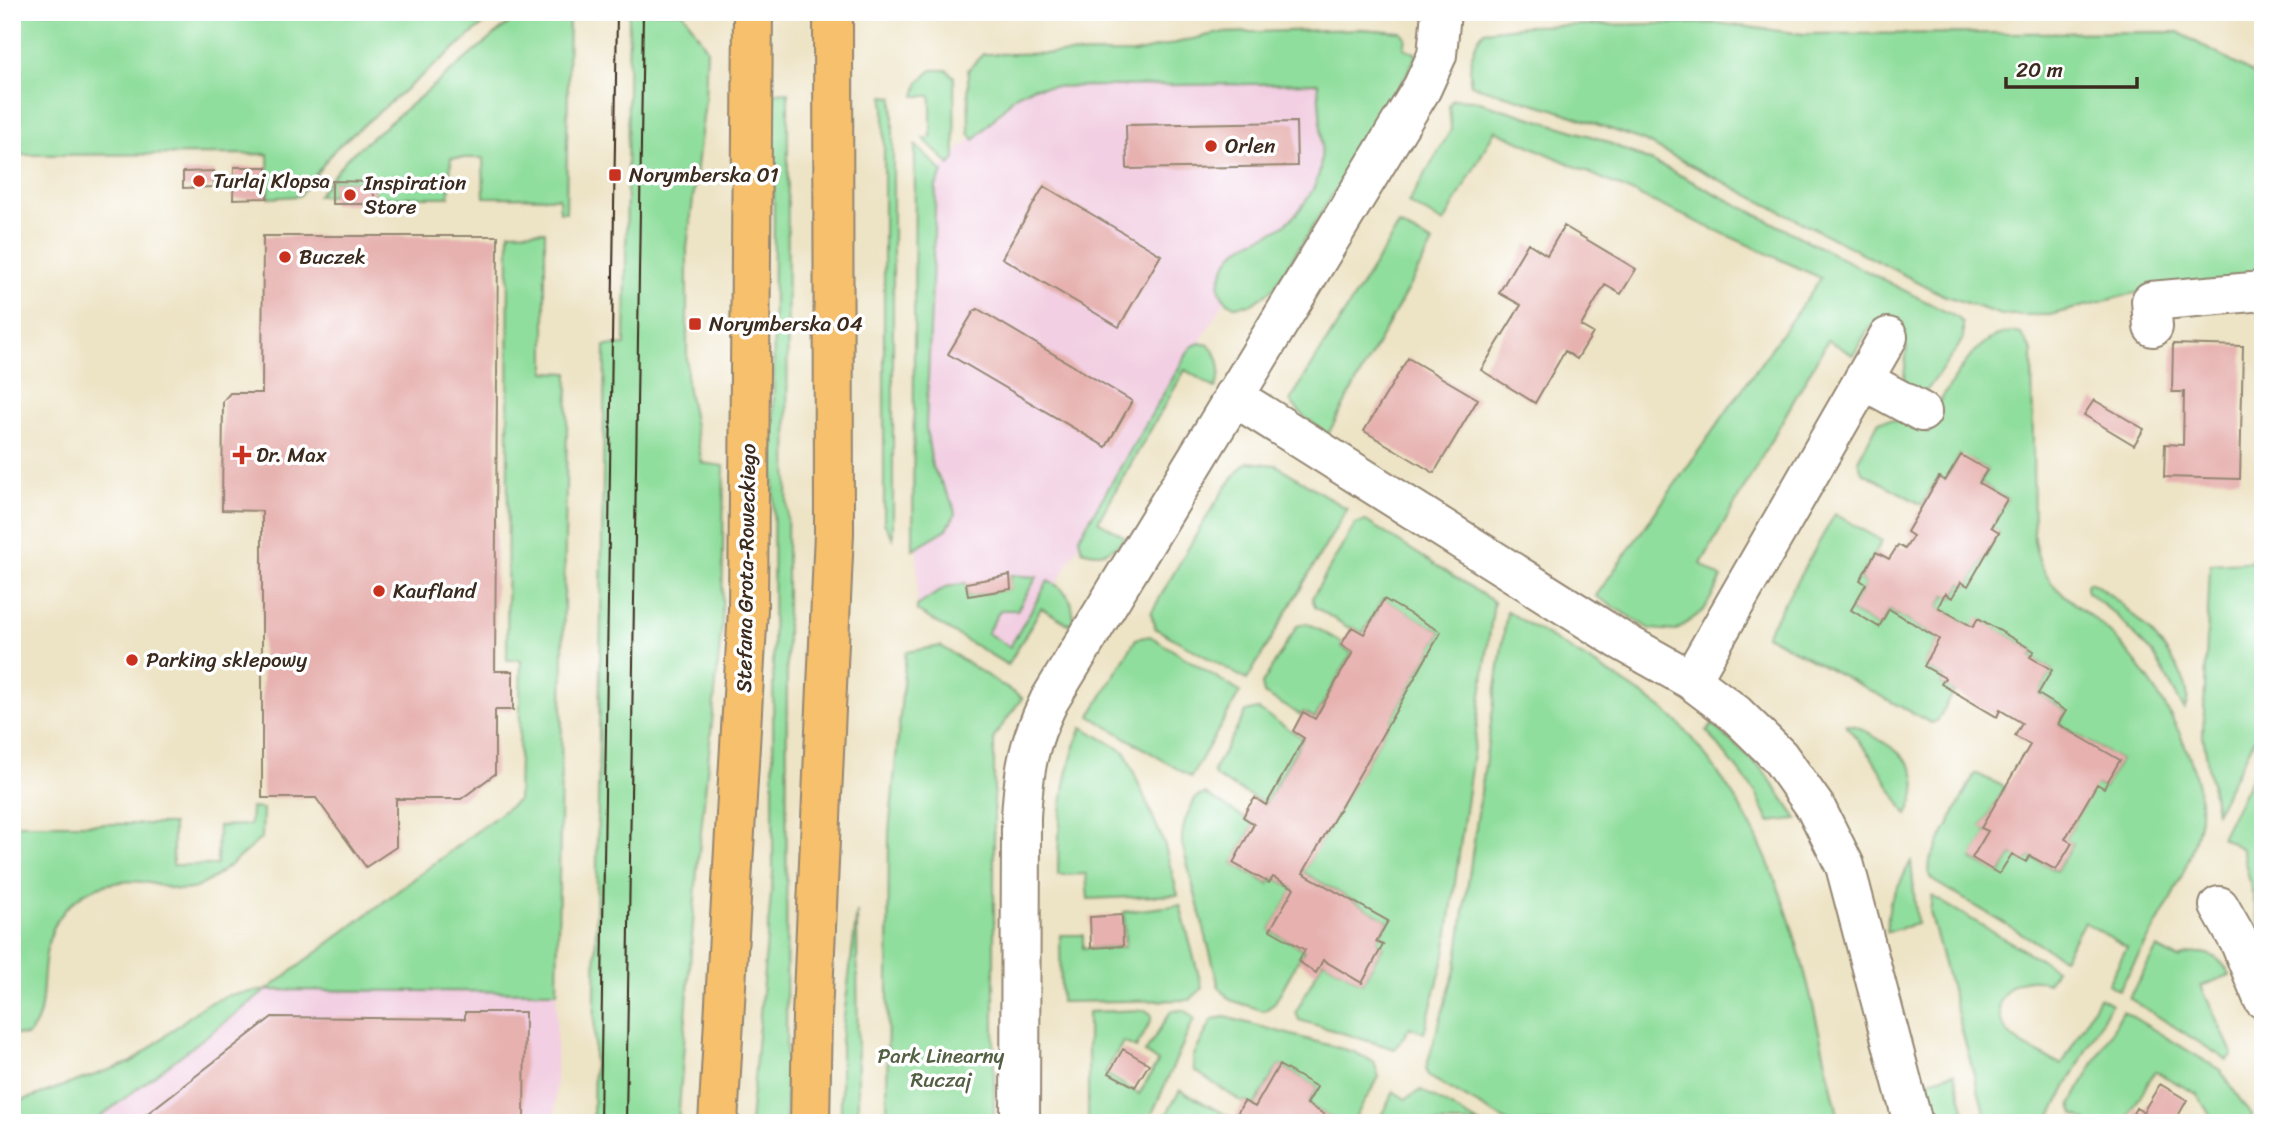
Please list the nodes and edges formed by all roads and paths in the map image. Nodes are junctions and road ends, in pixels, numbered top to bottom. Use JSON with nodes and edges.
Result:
{"nodes":[{"id":1,"x":754,"y":12,"type":"edge"},
{"id":2,"x":833,"y":12,"type":"edge"},
{"id":3,"x":1441,"y":12,"type":"edge"},
{"id":4,"x":2263,"y":291,"type":"edge"},
{"id":5,"x":2153,"y":327,"type":"dead end"},
{"id":6,"x":1888,"y":337,"type":"dead end"},
{"id":7,"x":1863,"y":380,"type":"junction"},
{"id":8,"x":1233,"y":396,"type":"junction"},
{"id":9,"x":1922,"y":412,"type":"dead end"},
{"id":10,"x":1691,"y":680,"type":"junction"},
{"id":11,"x":2219,"y":906,"type":"dead end"},
{"id":12,"x":2263,"y":999,"type":"edge"},
{"id":13,"x":718,"y":1123,"type":"edge"},
{"id":14,"x":810,"y":1123,"type":"edge"},
{"id":15,"x":1020,"y":1123,"type":"edge"},
{"id":16,"x":1913,"y":1123,"type":"edge"}],
"edges":[{"from":1,"to":13,"type":"main road","name":"Stefana Grota-Roweckiego"},
{"from":2,"to":14,"type":"main road"},
{"from":3,"to":8,"type":"street"},
{"from":4,"to":5,"type":"street"},
{"from":6,"to":7,"type":"street"},
{"from":7,"to":9,"type":"street"},
{"from":7,"to":10,"type":"street"},
{"from":8,"to":10,"type":"street"},
{"from":8,"to":15,"type":"street"},
{"from":10,"to":16,"type":"street"},
{"from":11,"to":12,"type":"street"}]}
